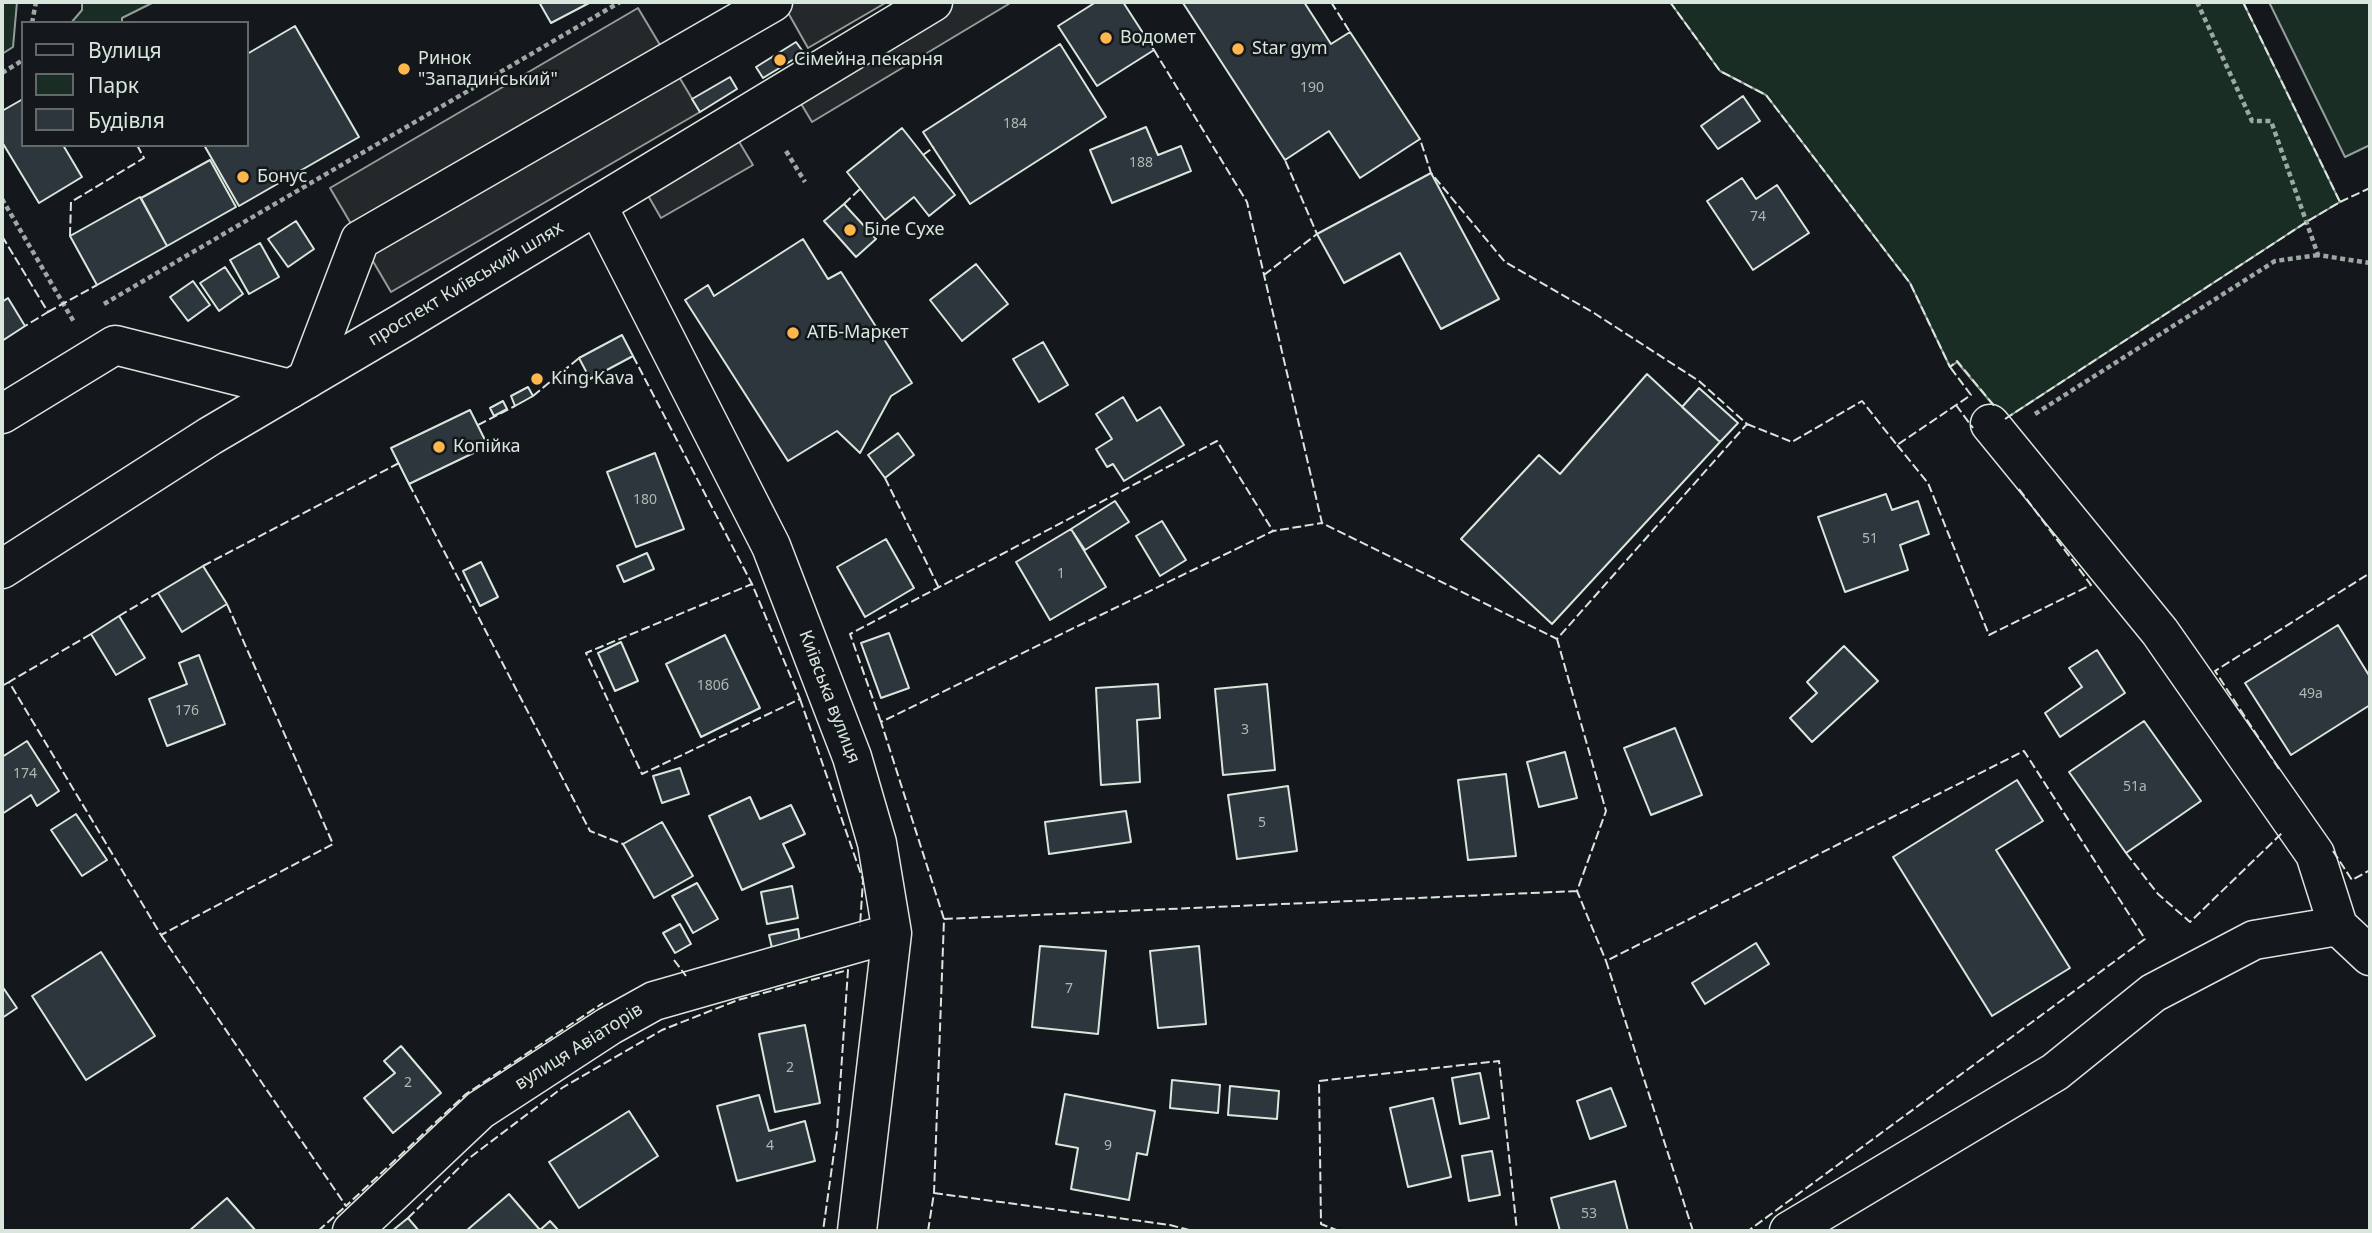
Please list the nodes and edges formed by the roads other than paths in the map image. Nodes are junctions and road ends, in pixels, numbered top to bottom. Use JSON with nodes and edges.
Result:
{"nodes":[{"id":1,"x":774,"y":2,"type":"edge"},
{"id":2,"x":933,"y":2,"type":"edge"},
{"id":3,"x":597,"y":205,"type":"junction"},
{"id":4,"x":298,"y":384,"type":"junction"},
{"id":5,"x":2,"y":414,"type":"edge"},
{"id":6,"x":1995,"y":430,"type":"road end"},
{"id":7,"x":2,"y":569,"type":"edge"},
{"id":8,"x":2338,"y":926,"type":"junction"},
{"id":9,"x":892,"y":933,"type":"junction"},
{"id":10,"x":2370,"y":956,"type":"edge"},
{"id":11,"x":352,"y":1231,"type":"edge"},
{"id":12,"x":857,"y":1231,"type":"edge"},
{"id":13,"x":1789,"y":1231,"type":"edge"}],
"edges":[{"from":1,"to":4,"type":"street"},
{"from":2,"to":3,"type":"street","name":"проспект Київський шлях"},
{"from":3,"to":4,"type":"street","name":"проспект Київський шлях"},
{"from":3,"to":9,"type":"street","name":"Київська вулиця"},
{"from":4,"to":5,"type":"street"},
{"from":4,"to":7,"type":"street","name":"проспект Київський шлях"},
{"from":6,"to":8,"type":"street"},
{"from":8,"to":10,"type":"street"},
{"from":8,"to":13,"type":"street"},
{"from":9,"to":11,"type":"street","name":"вулиця Авіаторів"},
{"from":9,"to":12,"type":"street","name":"Київська вулиця"}]}
